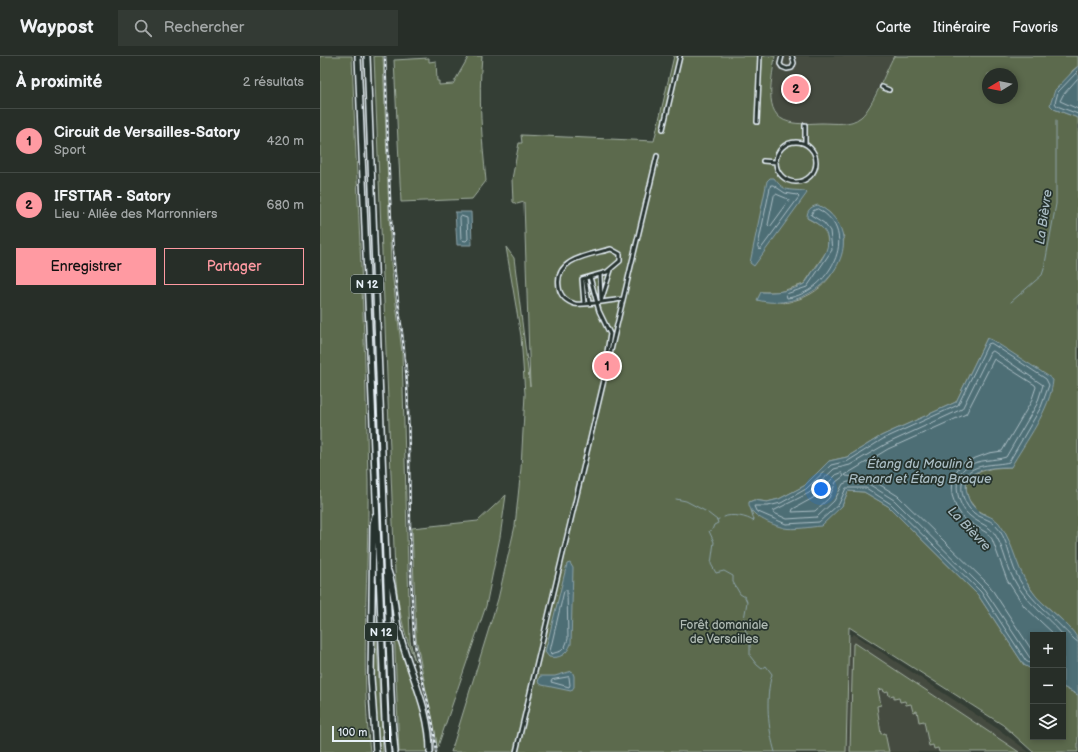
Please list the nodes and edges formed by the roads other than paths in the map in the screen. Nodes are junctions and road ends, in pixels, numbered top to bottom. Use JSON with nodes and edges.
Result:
{"nodes":[{"id":1,"x":358,"y":56,"type":"edge"},
{"id":2,"x":367,"y":56,"type":"edge"},
{"id":3,"x":680,"y":56,"type":"edge"},
{"id":4,"x":760,"y":56,"type":"edge"},
{"id":5,"x":792,"y":56,"type":"edge"},
{"id":6,"x":781,"y":57,"type":"edge"},
{"id":7,"x":882,"y":87,"type":"dead end"},
{"id":8,"x":889,"y":90,"type":"dead end"},
{"id":9,"x":757,"y":122,"type":"dead end"},
{"id":10,"x":805,"y":125,"type":"dead end"},
{"id":11,"x":663,"y":129,"type":"dead end"},
{"id":12,"x":805,"y":144,"type":"junction"},
{"id":13,"x":657,"y":156,"type":"dead end"},
{"id":14,"x":764,"y":161,"type":"dead end"},
{"id":15,"x":776,"y":162,"type":"junction"},
{"id":16,"x":611,"y":270,"type":"junction"},
{"id":17,"x":600,"y":275,"type":"junction"},
{"id":18,"x":590,"y":277,"type":"junction"},
{"id":19,"x":586,"y":278,"type":"junction"},
{"id":20,"x":623,"y":299,"type":"junction"},
{"id":21,"x":601,"y":301,"type":"junction"},
{"id":22,"x":596,"y":302,"type":"junction"},
{"id":23,"x":589,"y":303,"type":"junction"},
{"id":24,"x":584,"y":304,"type":"junction"},
{"id":25,"x":607,"y":368,"type":"junction"},
{"id":26,"x":376,"y":512,"type":"junction"},
{"id":27,"x":386,"y":568,"type":"junction"},
{"id":28,"x":376,"y":752,"type":"edge"},
{"id":29,"x":388,"y":752,"type":"edge"},
{"id":30,"x":395,"y":752,"type":"edge"},
{"id":31,"x":430,"y":752,"type":"edge"},
{"id":32,"x":516,"y":752,"type":"edge"}],
"edges":[{"from":1,"to":26,"type":"highway","number":"N 12"},
{"from":2,"to":27,"type":"highway","number":"N 12"},
{"from":3,"to":11,"type":"street"},
{"from":4,"to":9,"type":"street"},
{"from":5,"to":6,"type":"street"},
{"from":7,"to":8,"type":"street"},
{"from":10,"to":12,"type":"street"},
{"from":12,"to":15,"type":"street"},
{"from":12,"to":15,"type":"street"},
{"from":13,"to":20,"type":"street"},
{"from":14,"to":15,"type":"street"},
{"from":16,"to":17,"type":"street"},
{"from":16,"to":21,"type":"street"},
{"from":16,"to":24,"type":"street"},
{"from":17,"to":18,"type":"street"},
{"from":17,"to":21,"type":"street"},
{"from":18,"to":19,"type":"street"},
{"from":18,"to":22,"type":"street"},
{"from":19,"to":23,"type":"street"},
{"from":19,"to":24,"type":"street"},
{"from":20,"to":21,"type":"street"},
{"from":20,"to":25,"type":"street"},
{"from":21,"to":22,"type":"street"},
{"from":22,"to":23,"type":"street"},
{"from":22,"to":25,"type":"street"},
{"from":23,"to":24,"type":"street"},
{"from":25,"to":32,"type":"street"},
{"from":26,"to":28,"type":"highway"},
{"from":26,"to":29,"type":"highway","number":"N 12"},
{"from":27,"to":30,"type":"highway","number":"N 12"},
{"from":27,"to":31,"type":"highway"}]}
